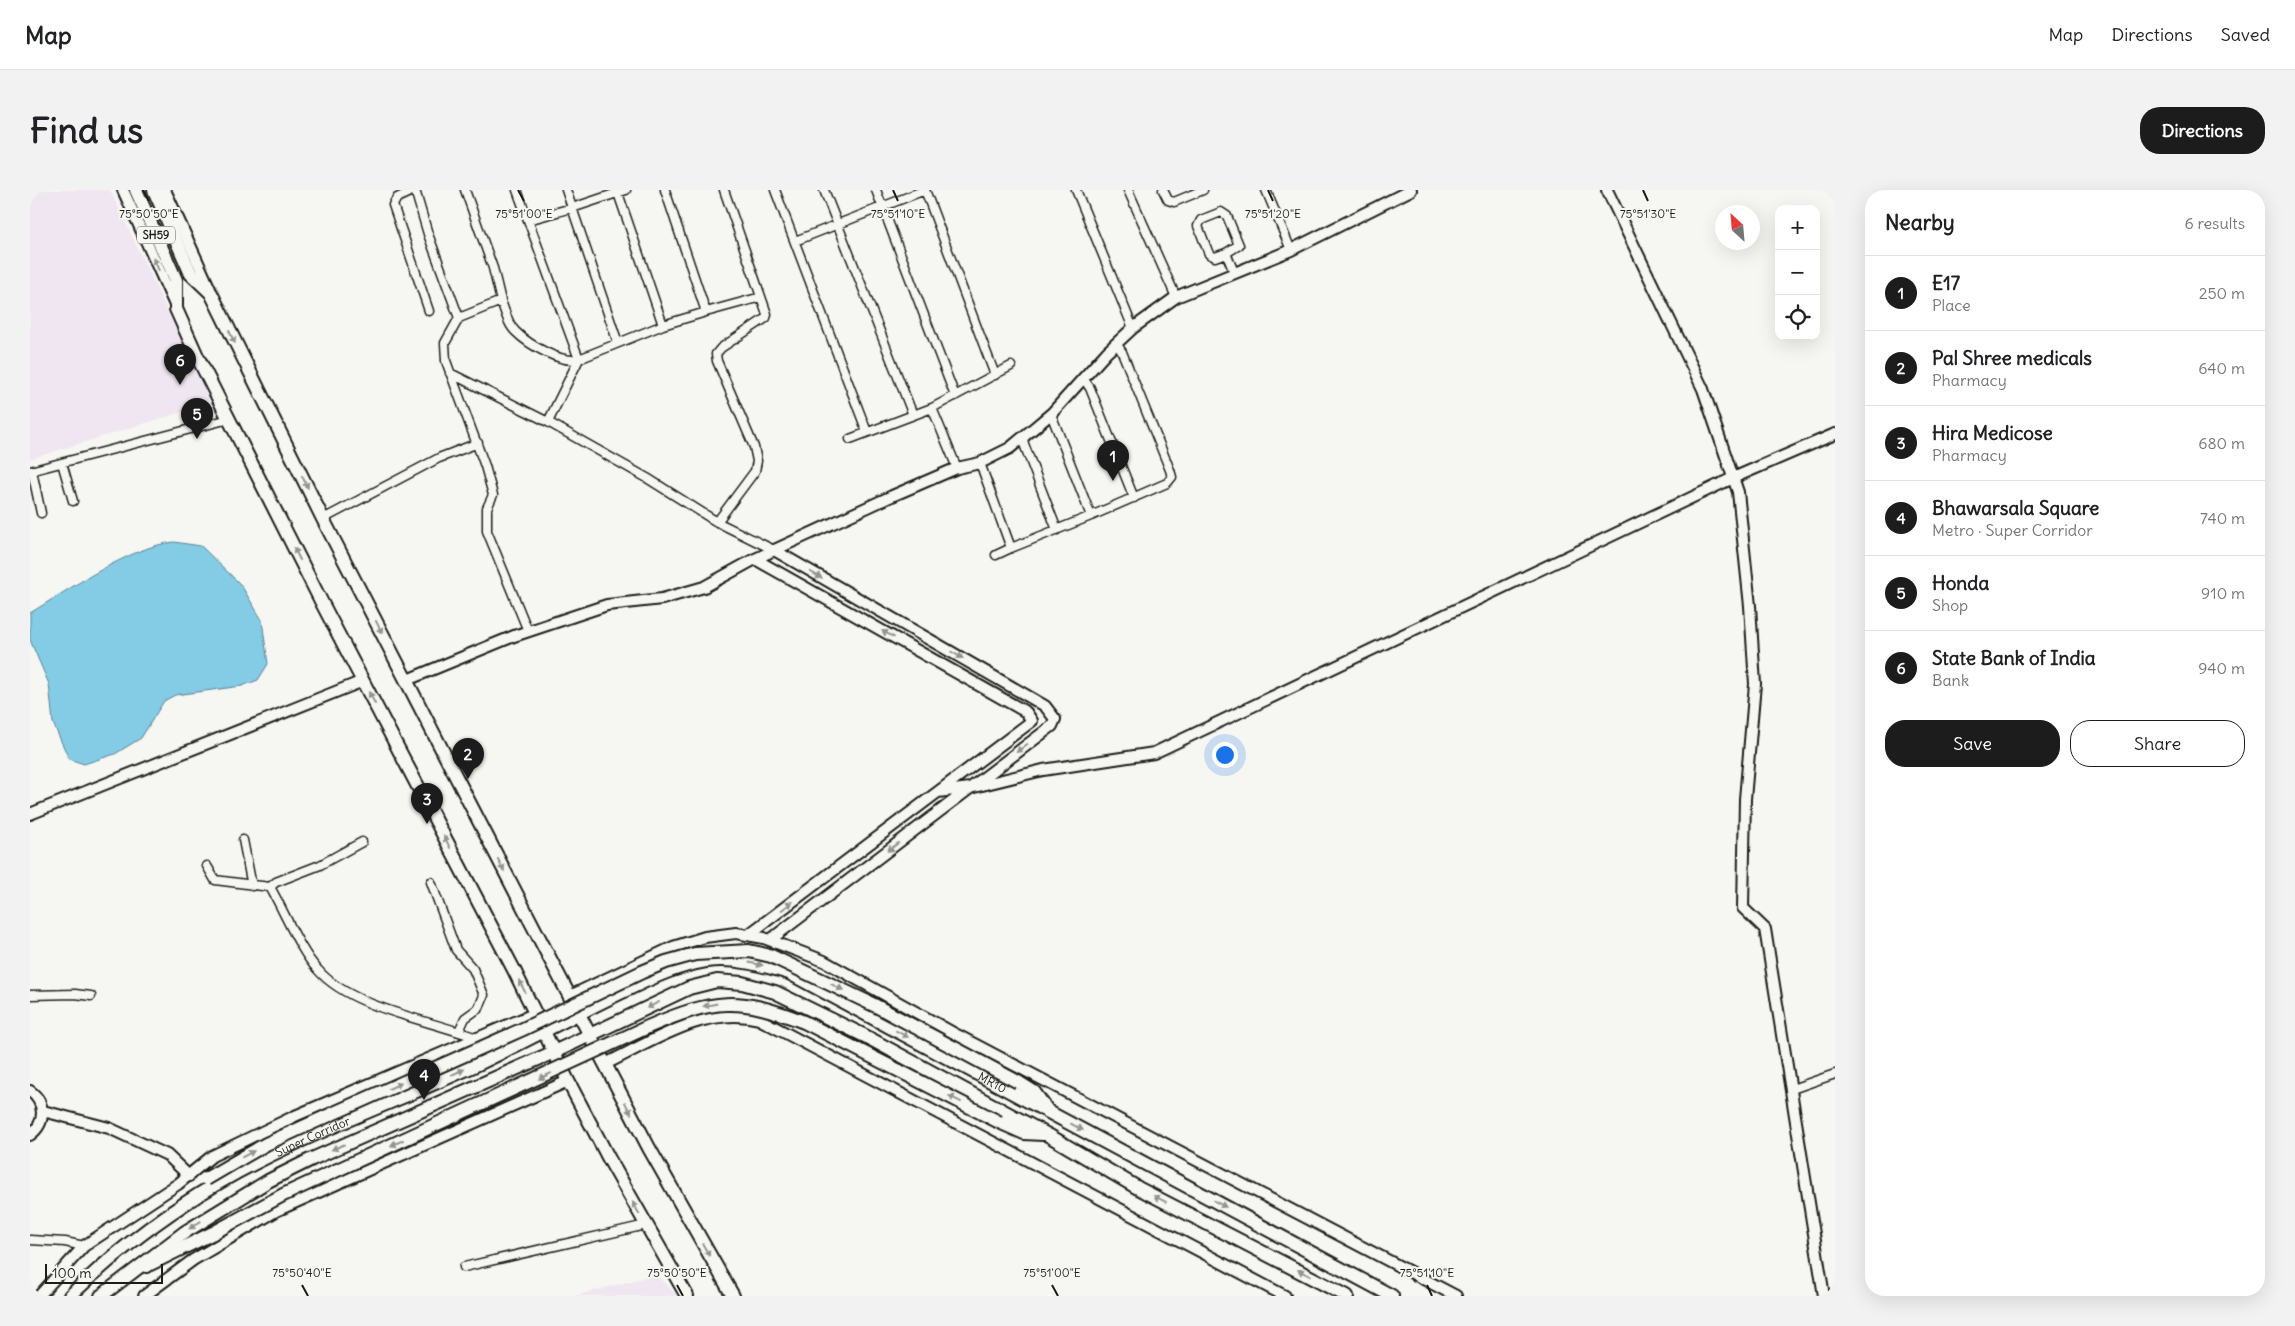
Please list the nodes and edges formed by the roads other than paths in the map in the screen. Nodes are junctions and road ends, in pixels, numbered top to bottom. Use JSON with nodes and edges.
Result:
{"nodes":[{"id":1,"x":123,"y":190,"type":"edge"},
{"id":2,"x":136,"y":190,"type":"edge"},
{"id":3,"x":154,"y":190,"type":"edge"},
{"id":4,"x":165,"y":190,"type":"edge"},
{"id":5,"x":414,"y":190,"type":"edge"},
{"id":6,"x":465,"y":190,"type":"edge"},
{"id":7,"x":517,"y":190,"type":"edge"},
{"id":8,"x":566,"y":190,"type":"edge"},
{"id":9,"x":626,"y":190,"type":"edge"},
{"id":10,"x":666,"y":190,"type":"edge"},
{"id":11,"x":724,"y":190,"type":"edge"},
{"id":12,"x":775,"y":190,"type":"edge"},
{"id":13,"x":824,"y":190,"type":"edge"},
{"id":14,"x":876,"y":190,"type":"edge"},
{"id":15,"x":925,"y":190,"type":"edge"},
{"id":16,"x":1076,"y":190,"type":"edge"},
{"id":17,"x":1128,"y":190,"type":"edge"},
{"id":18,"x":1163,"y":190,"type":"edge"},
{"id":19,"x":1203,"y":190,"type":"edge"},
{"id":20,"x":1266,"y":190,"type":"edge"},
{"id":21,"x":1411,"y":190,"type":"edge"},
{"id":22,"x":1607,"y":190,"type":"edge"},
{"id":23,"x":617,"y":192,"type":"edge"},
{"id":24,"x":882,"y":207,"type":"junction"},
{"id":25,"x":572,"y":208,"type":"junction"},
{"id":26,"x":528,"y":220,"type":"junction"},
{"id":27,"x":838,"y":224,"type":"junction"},
{"id":28,"x":795,"y":241,"type":"junction"},
{"id":29,"x":1291,"y":250,"type":"junction"},
{"id":30,"x":1226,"y":253,"type":"junction"},
{"id":31,"x":1234,"y":272,"type":"junction"},
{"id":32,"x":212,"y":293,"type":"junction"},
{"id":33,"x":761,"y":297,"type":"junction"},
{"id":34,"x":1176,"y":297,"type":"junction"},
{"id":35,"x":501,"y":301,"type":"junction"},
{"id":36,"x":176,"y":309,"type":"junction"},
{"id":37,"x":429,"y":311,"type":"dead end"},
{"id":38,"x":706,"y":312,"type":"junction"},
{"id":39,"x":459,"y":318,"type":"junction"},
{"id":40,"x":663,"y":325,"type":"junction"},
{"id":41,"x":1133,"y":328,"type":"junction"},
{"id":42,"x":618,"y":343,"type":"junction"},
{"id":43,"x":1116,"y":343,"type":"junction"},
{"id":44,"x":578,"y":359,"type":"junction"},
{"id":45,"x":1011,"y":366,"type":"dead end"},
{"id":46,"x":450,"y":373,"type":"junction"},
{"id":47,"x":995,"y":375,"type":"junction"},
{"id":48,"x":1083,"y":378,"type":"junction"},
{"id":49,"x":955,"y":396,"type":"junction"},
{"id":50,"x":932,"y":408,"type":"junction"},
{"id":51,"x":1051,"y":414,"type":"junction"},
{"id":52,"x":912,"y":415,"type":"junction"},
{"id":53,"x":229,"y":419,"type":"junction"},
{"id":54,"x":548,"y":422,"type":"junction"},
{"id":55,"x":867,"y":432,"type":"junction"},
{"id":56,"x":1835,"y":434,"type":"edge"},
{"id":57,"x":1024,"y":438,"type":"junction"},
{"id":58,"x":850,"y":439,"type":"dead end"},
{"id":59,"x":478,"y":443,"type":"junction"},
{"id":60,"x":62,"y":463,"type":"junction"},
{"id":61,"x":980,"y":463,"type":"junction"},
{"id":62,"x":957,"y":468,"type":"junction"},
{"id":63,"x":31,"y":471,"type":"edge"},
{"id":64,"x":1733,"y":478,"type":"junction"},
{"id":65,"x":1134,"y":498,"type":"junction"},
{"id":66,"x":73,"y":501,"type":"dead end"},
{"id":67,"x":41,"y":513,"type":"dead end"},
{"id":68,"x":1091,"y":516,"type":"junction"},
{"id":69,"x":323,"y":519,"type":"junction"},
{"id":70,"x":717,"y":522,"type":"junction"},
{"id":71,"x":1057,"y":530,"type":"junction"},
{"id":72,"x":1011,"y":548,"type":"junction"},
{"id":73,"x":774,"y":550,"type":"junction"},
{"id":74,"x":996,"y":555,"type":"dead end"},
{"id":75,"x":755,"y":559,"type":"junction"},
{"id":76,"x":528,"y":631,"type":"junction"},
{"id":77,"x":407,"y":680,"type":"junction"},
{"id":78,"x":363,"y":681,"type":"junction"},
{"id":79,"x":970,"y":788,"type":"junction"},
{"id":80,"x":938,"y":792,"type":"junction"},
{"id":81,"x":30,"y":814,"type":"edge"},
{"id":82,"x":242,"y":840,"type":"dead end"},
{"id":83,"x":362,"y":842,"type":"dead end"},
{"id":84,"x":207,"y":866,"type":"dead end"},
{"id":85,"x":431,"y":882,"type":"dead end"},
{"id":86,"x":252,"y":886,"type":"junction"},
{"id":87,"x":270,"y":887,"type":"junction"},
{"id":88,"x":748,"y":935,"type":"junction"},
{"id":89,"x":770,"y":940,"type":"junction"},
{"id":90,"x":30,"y":995,"type":"edge"},
{"id":91,"x":91,"y":996,"type":"dead end"},
{"id":92,"x":570,"y":996,"type":"junction"},
{"id":93,"x":536,"y":1013,"type":"junction"},
{"id":94,"x":579,"y":1013,"type":"junction"},
{"id":95,"x":544,"y":1030,"type":"junction"},
{"id":96,"x":459,"y":1031,"type":"junction"},
{"id":97,"x":590,"y":1035,"type":"junction"},
{"id":98,"x":479,"y":1039,"type":"junction"},
{"id":99,"x":554,"y":1052,"type":"junction"},
{"id":100,"x":605,"y":1064,"type":"junction"},
{"id":101,"x":1835,"y":1074,"type":"edge"},
{"id":102,"x":568,"y":1081,"type":"junction"},
{"id":103,"x":1792,"y":1089,"type":"junction"},
{"id":104,"x":30,"y":1091,"type":"edge"},
{"id":105,"x":43,"y":1112,"type":"junction"},
{"id":106,"x":1048,"y":1112,"type":"junction"},
{"id":107,"x":30,"y":1135,"type":"edge"},
{"id":108,"x":1048,"y":1135,"type":"junction"},
{"id":109,"x":189,"y":1176,"type":"junction"},
{"id":110,"x":646,"y":1225,"type":"junction"},
{"id":111,"x":30,"y":1240,"type":"edge"},
{"id":112,"x":84,"y":1246,"type":"junction"},
{"id":113,"x":126,"y":1248,"type":"junction"},
{"id":114,"x":464,"y":1267,"type":"dead end"},
{"id":115,"x":128,"y":1273,"type":"junction"},
{"id":116,"x":40,"y":1296,"type":"edge"},
{"id":117,"x":70,"y":1296,"type":"edge"},
{"id":118,"x":101,"y":1296,"type":"edge"},
{"id":119,"x":144,"y":1296,"type":"edge"},
{"id":120,"x":687,"y":1296,"type":"edge"},
{"id":121,"x":733,"y":1296,"type":"edge"},
{"id":122,"x":1285,"y":1296,"type":"edge"},
{"id":123,"x":1347,"y":1296,"type":"edge"},
{"id":124,"x":1392,"y":1296,"type":"edge"},
{"id":125,"x":1456,"y":1296,"type":"edge"},
{"id":126,"x":1824,"y":1296,"type":"edge"}],
"edges":[{"from":36,"to":1,"type":"street","one_way":true},
{"from":2,"to":36,"type":"main road","number":"SH59"},
{"from":3,"to":32,"type":"main road","number":"SH59"},
{"from":4,"to":32,"type":"street"},
{"from":5,"to":37,"type":"street"},
{"from":5,"to":39,"type":"street"},
{"from":6,"to":35,"type":"street"},
{"from":7,"to":26,"type":"street"},
{"from":8,"to":25,"type":"street"},
{"from":9,"to":23,"type":"street"},
{"from":10,"to":38,"type":"street"},
{"from":11,"to":33,"type":"street"},
{"from":12,"to":28,"type":"street"},
{"from":13,"to":27,"type":"street"},
{"from":14,"to":24,"type":"street"},
{"from":15,"to":24,"type":"street"},
{"from":15,"to":47,"type":"street"},
{"from":16,"to":41,"type":"street"},
{"from":17,"to":34,"type":"street"},
{"from":18,"to":19,"type":"street"},
{"from":20,"to":29,"type":"street"},
{"from":21,"to":29,"type":"street"},
{"from":22,"to":64,"type":"street"},
{"from":23,"to":25,"type":"street"},
{"from":23,"to":40,"type":"street"},
{"from":24,"to":27,"type":"street"},
{"from":24,"to":49,"type":"street"},
{"from":25,"to":26,"type":"street"},
{"from":25,"to":42,"type":"street"},
{"from":26,"to":44,"type":"street"},
{"from":27,"to":28,"type":"street"},
{"from":27,"to":52,"type":"street"},
{"from":28,"to":55,"type":"street"},
{"from":29,"to":31,"type":"street"},
{"from":30,"to":30,"type":"street"},
{"from":30,"to":31,"type":"street"},
{"from":31,"to":34,"type":"street"},
{"from":32,"to":69,"type":"main road","one_way":true},
{"from":33,"to":38,"type":"street"},
{"from":33,"to":70,"type":"street"},
{"from":34,"to":41,"type":"street"},
{"from":35,"to":39,"type":"street"},
{"from":35,"to":44,"type":"street"},
{"from":36,"to":53,"type":"main road"},
{"from":38,"to":40,"type":"street"},
{"from":39,"to":46,"type":"street"},
{"from":40,"to":42,"type":"street"},
{"from":41,"to":43,"type":"street"},
{"from":42,"to":44,"type":"street"},
{"from":43,"to":48,"type":"street"},
{"from":43,"to":65,"type":"street"},
{"from":44,"to":54,"type":"street"},
{"from":45,"to":47,"type":"street"},
{"from":46,"to":54,"type":"street"},
{"from":46,"to":59,"type":"street"},
{"from":47,"to":49,"type":"street"},
{"from":48,"to":51,"type":"street"},
{"from":48,"to":65,"type":"street"},
{"from":49,"to":50,"type":"street"},
{"from":50,"to":52,"type":"street"},
{"from":50,"to":62,"type":"street"},
{"from":51,"to":57,"type":"street"},
{"from":51,"to":68,"type":"street"},
{"from":52,"to":55,"type":"street"},
{"from":53,"to":60,"type":"street"},
{"from":78,"to":53,"type":"main road","one_way":true},
{"from":54,"to":70,"type":"street"},
{"from":55,"to":58,"type":"street"},
{"from":56,"to":64,"type":"street"},
{"from":57,"to":61,"type":"street"},
{"from":57,"to":71,"type":"street"},
{"from":59,"to":69,"type":"street"},
{"from":59,"to":76,"type":"street"},
{"from":60,"to":63,"type":"street"},
{"from":60,"to":66,"type":"street"},
{"from":61,"to":62,"type":"street"},
{"from":61,"to":72,"type":"street"},
{"from":62,"to":73,"type":"street"},
{"from":63,"to":67,"type":"street"},
{"from":64,"to":79,"type":"street"},
{"from":64,"to":103,"type":"street"},
{"from":65,"to":68,"type":"street"},
{"from":68,"to":71,"type":"street"},
{"from":69,"to":77,"type":"main road","one_way":true},
{"from":70,"to":73,"type":"street"},
{"from":71,"to":72,"type":"street"},
{"from":72,"to":74,"type":"street"},
{"from":73,"to":75,"type":"street"},
{"from":73,"to":79,"type":"street","one_way":true},
{"from":75,"to":76,"type":"street"},
{"from":80,"to":75,"type":"street","one_way":true},
{"from":76,"to":77,"type":"street"},
{"from":77,"to":92,"type":"main road","one_way":true},
{"from":78,"to":81,"type":"street"},
{"from":93,"to":78,"type":"main road","one_way":true},
{"from":79,"to":80,"type":"street"},
{"from":79,"to":89,"type":"street","one_way":true},
{"from":88,"to":80,"type":"street","one_way":true},
{"from":82,"to":86,"type":"street"},
{"from":83,"to":87,"type":"street"},
{"from":84,"to":86,"type":"street"},
{"from":85,"to":96,"type":"street"},
{"from":86,"to":87,"type":"street"},
{"from":87,"to":96,"type":"street"},
{"from":88,"to":89,"type":"street"},
{"from":88,"to":92,"type":"street"},
{"from":89,"to":125,"type":"street"},
{"from":90,"to":91,"type":"street"},
{"from":92,"to":94,"type":"main road"},
{"from":93,"to":95,"type":"main road"},
{"from":93,"to":98,"type":"street"},
{"from":94,"to":95,"type":"main road","name":"Super Corridor"},
{"from":94,"to":97,"type":"main road"},
{"from":94,"to":106,"type":"main road","name":"MR10","one_way":true},
{"from":95,"to":99,"type":"main road"},
{"from":113,"to":95,"type":"main road","name":"Super Corridor","one_way":true},
{"from":96,"to":98,"type":"street"},
{"from":97,"to":99,"type":"main road","name":"Super Corridor"},
{"from":97,"to":100,"type":"main road"},
{"from":108,"to":97,"type":"main road","name":"MR10","one_way":true},
{"from":98,"to":109,"type":"street"},
{"from":99,"to":102,"type":"main road"},
{"from":99,"to":115,"type":"main road","name":"Super Corridor","one_way":true},
{"from":100,"to":121,"type":"main road","one_way":true},
{"from":100,"to":122,"type":"street"},
{"from":101,"to":103,"type":"street"},
{"from":110,"to":102,"type":"main road","one_way":true},
{"from":102,"to":119,"type":"street"},
{"from":103,"to":126,"type":"street"},
{"from":104,"to":105,"type":"street"},
{"from":105,"to":107,"type":"street"},
{"from":105,"to":109,"type":"street"},
{"from":113,"to":106,"type":"main road","one_way":true,"bridge":true},
{"from":106,"to":124,"type":"main road","name":"MR10","one_way":true},
{"from":108,"to":115,"type":"main road","one_way":true,"bridge":true},
{"from":123,"to":108,"type":"main road","name":"MR10","one_way":true},
{"from":109,"to":112,"type":"street"},
{"from":110,"to":114,"type":"street"},
{"from":110,"to":120,"type":"main road"},
{"from":111,"to":112,"type":"street"},
{"from":112,"to":116,"type":"street"},
{"from":113,"to":117,"type":"main road","name":"Super Corridor"},
{"from":115,"to":118,"type":"main road","name":"Super Corridor"}]}
